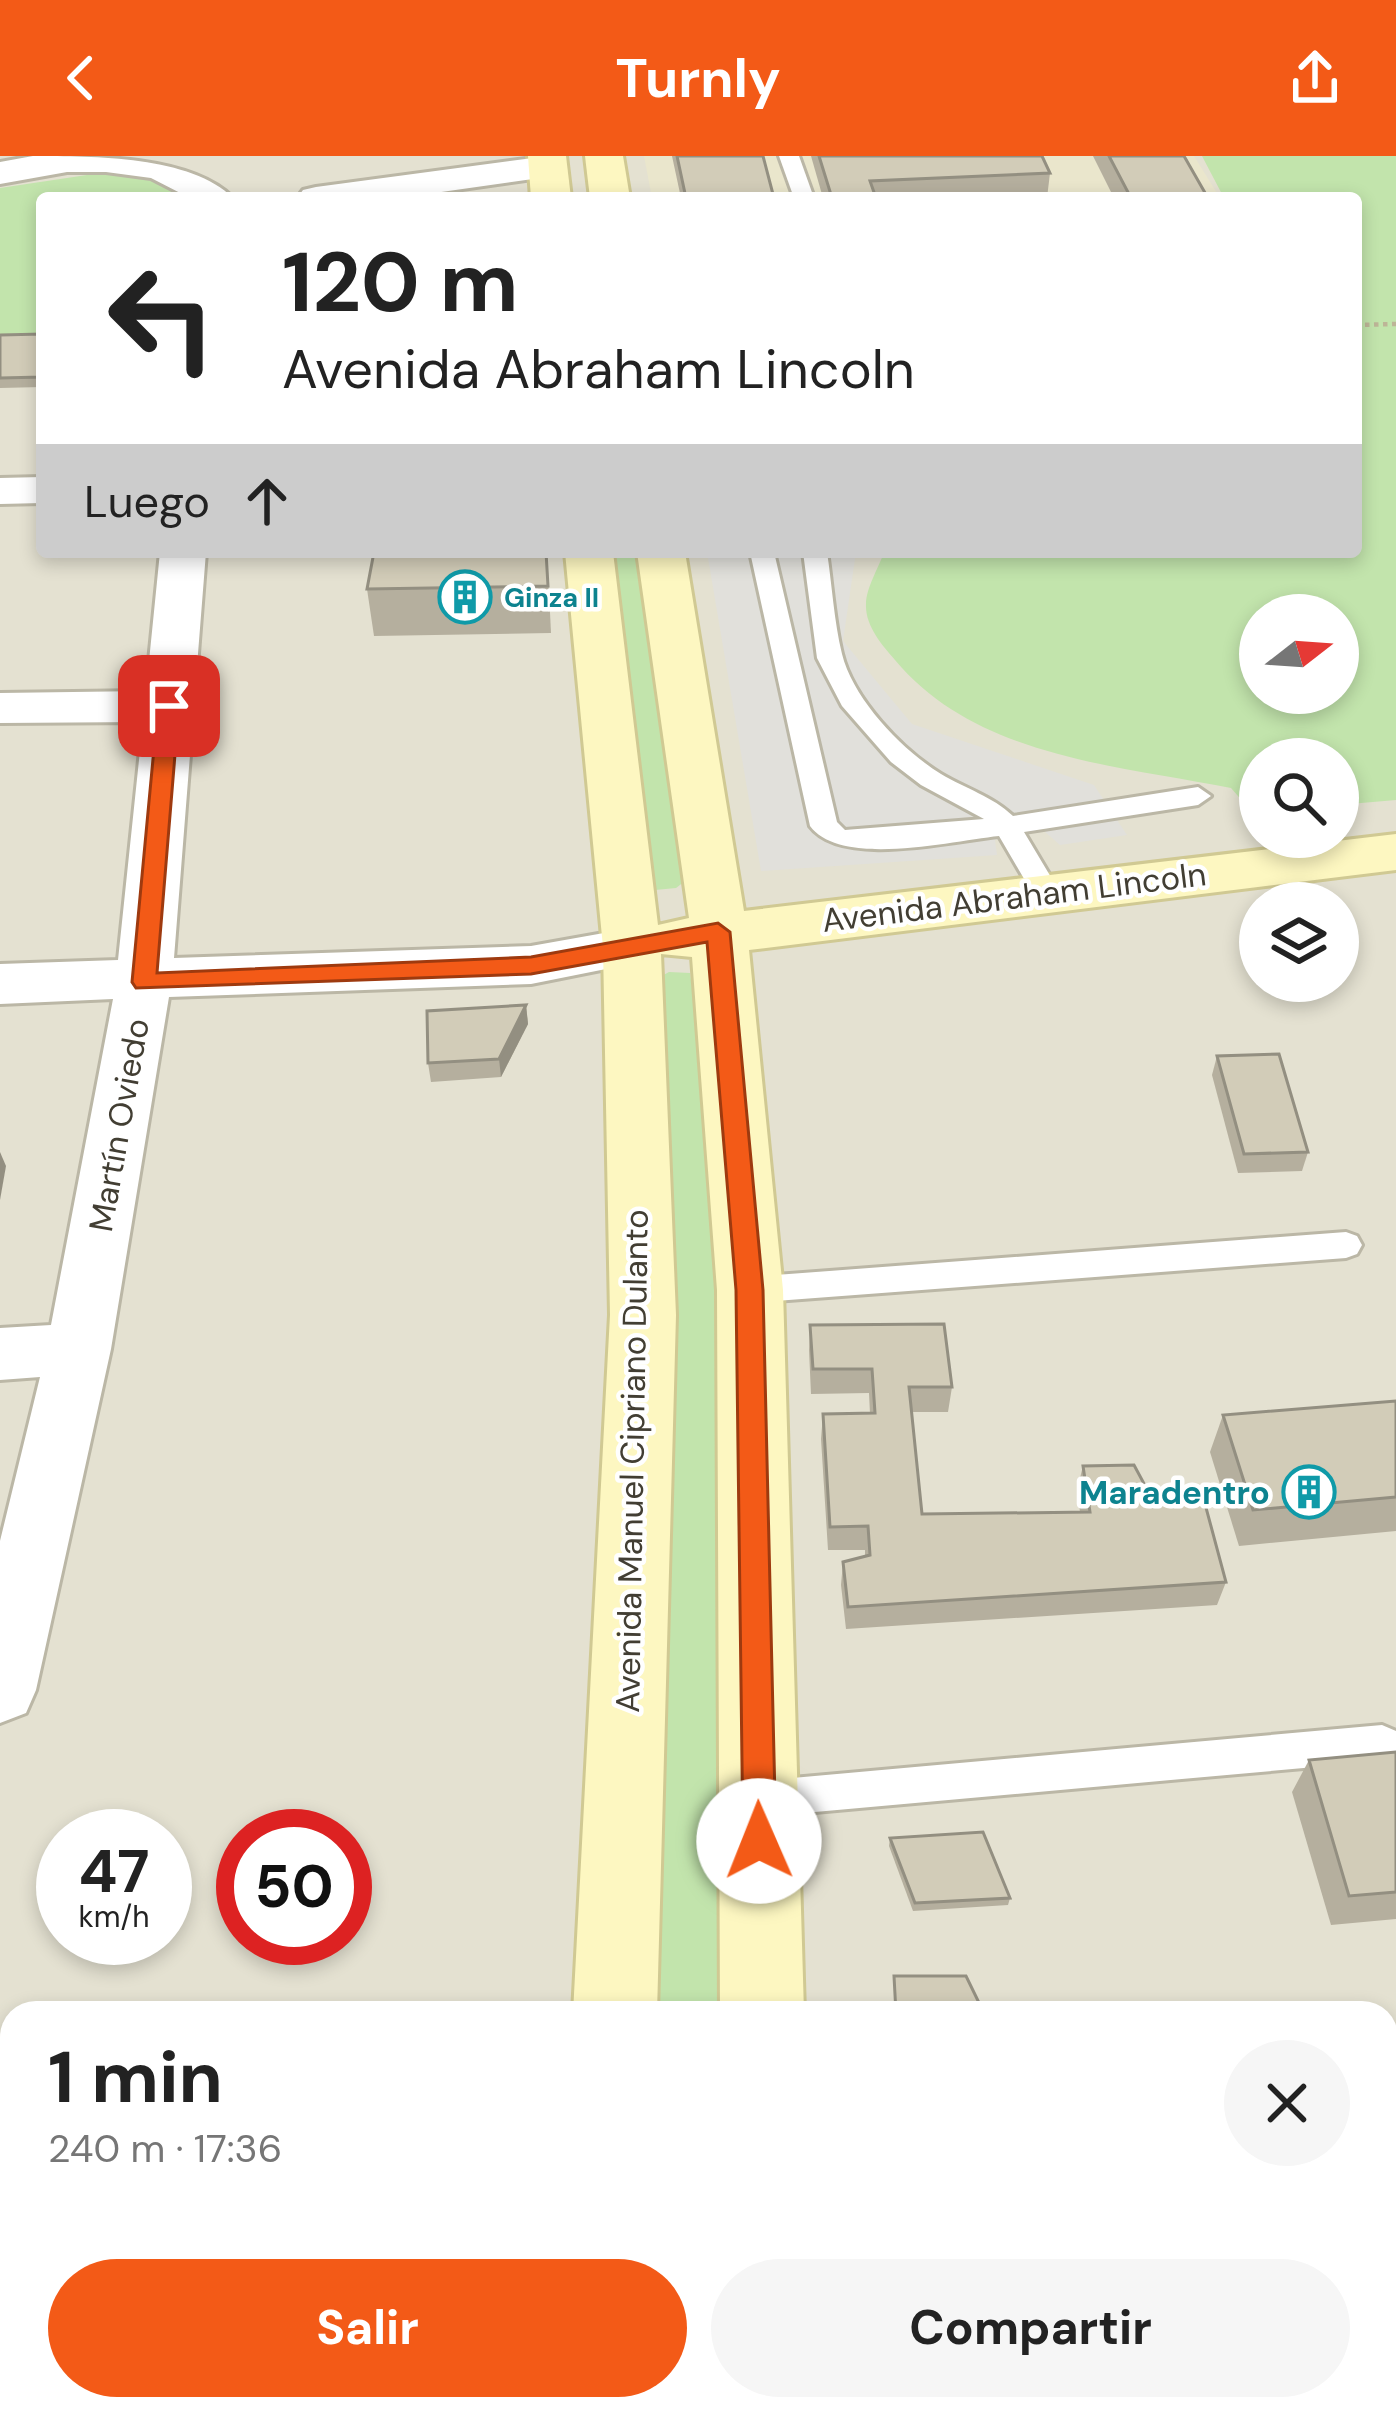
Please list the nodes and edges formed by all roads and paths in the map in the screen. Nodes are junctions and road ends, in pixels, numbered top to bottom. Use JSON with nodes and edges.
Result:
{"nodes":[{"id":1,"x":228,"y":156,"type":"edge"},
{"id":2,"x":604,"y":156,"type":"edge"},
{"id":3,"x":789,"y":156,"type":"edge"},
{"id":4,"x":80,"y":159,"type":"edge"},
{"id":5,"x":0,"y":172,"type":"edge"},
{"id":6,"x":548,"y":174,"type":"edge"},
{"id":7,"x":206,"y":192,"type":"edge"},
{"id":8,"x":224,"y":192,"type":"edge"},
{"id":9,"x":374,"y":192,"type":"edge"},
{"id":10,"x":609,"y":192,"type":"edge"},
{"id":11,"x":802,"y":192,"type":"edge"},
{"id":12,"x":1396,"y":324,"type":"edge"},
{"id":13,"x":1362,"y":326,"type":"edge"},
{"id":14,"x":36,"y":490,"type":"edge"},
{"id":15,"x":0,"y":491,"type":"edge"},
{"id":16,"x":182,"y":558,"type":"edge"},
{"id":17,"x":591,"y":558,"type":"edge"},
{"id":18,"x":662,"y":558,"type":"edge"},
{"id":19,"x":763,"y":558,"type":"edge"},
{"id":20,"x":816,"y":558,"type":"edge"},
{"id":21,"x":169,"y":706,"type":"junction"},
{"id":22,"x":0,"y":708,"type":"edge"},
{"id":23,"x":1198,"y":796,"type":"dead end"},
{"id":24,"x":1007,"y":826,"type":"junction"},
{"id":25,"x":1396,"y":852,"type":"edge"},
{"id":26,"x":1047,"y":893,"type":"junction"},
{"id":27,"x":718,"y":932,"type":"junction"},
{"id":28,"x":632,"y":947,"type":"junction"},
{"id":29,"x":144,"y":982,"type":"junction"},
{"id":30,"x":0,"y":984,"type":"edge"},
{"id":31,"x":1346,"y":1245,"type":"dead end"},
{"id":32,"x":750,"y":1290,"type":"junction"},
{"id":33,"x":79,"y":1349,"type":"junction"},
{"id":34,"x":0,"y":1354,"type":"edge"},
{"id":35,"x":0,"y":1690,"type":"edge"},
{"id":36,"x":1382,"y":1743,"type":"dead end"},
{"id":37,"x":759,"y":1799,"type":"junction"},
{"id":38,"x":615,"y":2001,"type":"edge"},
{"id":39,"x":762,"y":2001,"type":"edge"}],
"edges":[{"from":1,"to":8,"type":"street"},
{"from":2,"to":10,"type":"main road"},
{"from":3,"to":11,"type":"lane"},
{"from":4,"to":5,"type":"street"},
{"from":4,"to":7,"type":"street"},
{"from":6,"to":9,"type":"street"},
{"from":12,"to":13,"type":"path"},
{"from":14,"to":15,"type":"street"},
{"from":16,"to":21,"type":"street","name":"Martín Oviedo"},
{"from":17,"to":28,"type":"main road","name":"Avenida Manuel Cipriano Dulanto"},
{"from":18,"to":27,"type":"main road"},
{"from":19,"to":24,"type":"lane"},
{"from":20,"to":24,"type":"lane"},
{"from":21,"to":22,"type":"street"},
{"from":21,"to":29,"type":"street","name":"Martín Oviedo"},
{"from":23,"to":24,"type":"lane"},
{"from":24,"to":26,"type":"lane"},
{"from":25,"to":26,"type":"main road","name":"Avenida Abraham Lincoln"},
{"from":26,"to":27,"type":"main road","name":"Avenida Abraham Lincoln"},
{"from":27,"to":28,"type":"main road","name":"Avenida Abraham Lincoln"},
{"from":27,"to":32,"type":"main road"},
{"from":28,"to":29,"type":"street"},
{"from":28,"to":38,"type":"main road","name":"Avenida Manuel Cipriano Dulanto"},
{"from":29,"to":30,"type":"street"},
{"from":29,"to":33,"type":"street","name":"Martín Oviedo"},
{"from":31,"to":32,"type":"lane"},
{"from":32,"to":37,"type":"main road"},
{"from":33,"to":34,"type":"street"},
{"from":33,"to":35,"type":"street","name":"Martín Oviedo"},
{"from":36,"to":37,"type":"lane"},
{"from":37,"to":39,"type":"main road"}]}
